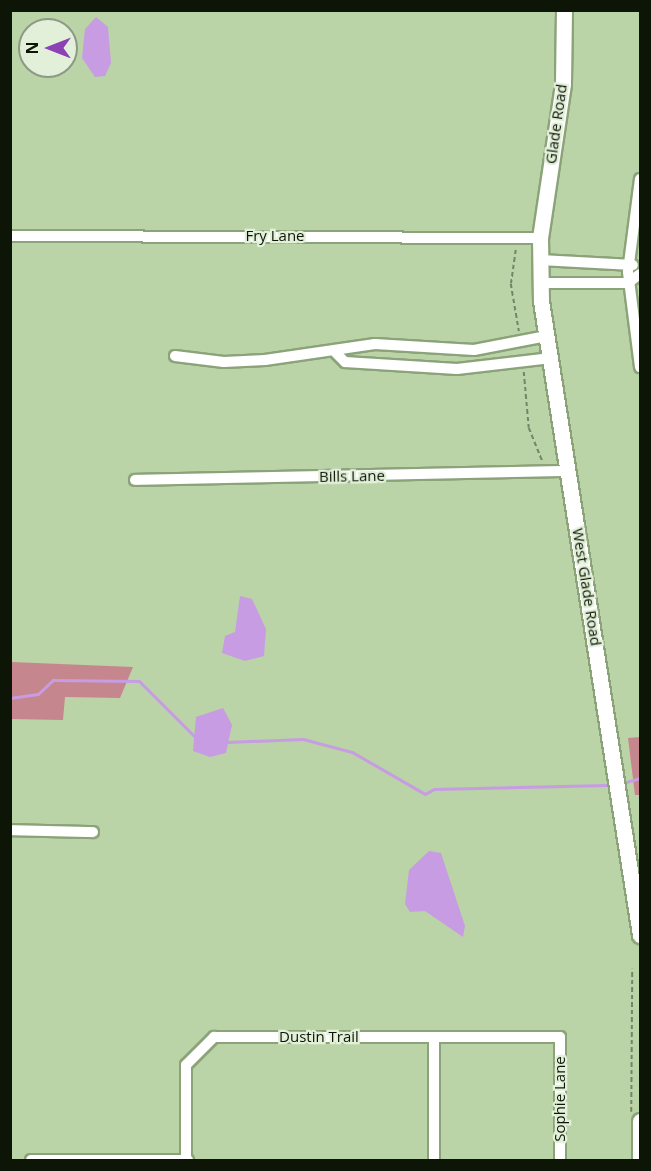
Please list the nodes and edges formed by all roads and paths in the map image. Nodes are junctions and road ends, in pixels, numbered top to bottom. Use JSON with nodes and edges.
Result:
{"nodes":[{"id":1,"x":564,"y":10,"type":"edge"},
{"id":2,"x":640,"y":178,"type":"edge"},
{"id":3,"x":10,"y":236,"type":"edge"},
{"id":4,"x":540,"y":238,"type":"junction"},
{"id":5,"x":540,"y":260,"type":"junction"},
{"id":6,"x":628,"y":272,"type":"junction"},
{"id":7,"x":640,"y":272,"type":"edge"},
{"id":8,"x":540,"y":283,"type":"junction"},
{"id":9,"x":547,"y":336,"type":"junction"},
{"id":10,"x":411,"y":346,"type":"junction"},
{"id":11,"x":492,"y":347,"type":"junction"},
{"id":12,"x":454,"y":349,"type":"junction"},
{"id":13,"x":336,"y":353,"type":"junction"},
{"id":14,"x":175,"y":356,"type":"dead end"},
{"id":15,"x":551,"y":358,"type":"junction"},
{"id":16,"x":495,"y":365,"type":"junction"},
{"id":17,"x":409,"y":366,"type":"junction"},
{"id":18,"x":640,"y":367,"type":"edge"},
{"id":19,"x":453,"y":368,"type":"junction"},
{"id":20,"x":569,"y":471,"type":"junction"},
{"id":21,"x":135,"y":480,"type":"dead end"},
{"id":22,"x":10,"y":830,"type":"edge"},
{"id":23,"x":93,"y":832,"type":"dead end"},
{"id":24,"x":640,"y":935,"type":"edge"},
{"id":25,"x":632,"y":969,"type":"dead end"},
{"id":26,"x":560,"y":1036,"type":"joint"},
{"id":27,"x":434,"y":1037,"type":"junction"},
{"id":28,"x":636,"y":1122,"type":"edge"},
{"id":29,"x":31,"y":1160,"type":"edge"},
{"id":30,"x":187,"y":1160,"type":"edge"},
{"id":31,"x":434,"y":1161,"type":"edge"},
{"id":32,"x":560,"y":1161,"type":"edge"},
{"id":33,"x":640,"y":1161,"type":"edge"}],
"edges":[{"from":1,"to":4,"type":"main road","name":"Glade Road"},
{"from":2,"to":6,"type":"street"},
{"from":3,"to":4,"type":"street","name":"Fry Lane"},
{"from":4,"to":5,"type":"main road","name":"West Glade Road"},
{"from":5,"to":6,"type":"street"},
{"from":5,"to":8,"type":"main road","name":"West Glade Road"},
{"from":6,"to":7,"type":"street"},
{"from":6,"to":7,"type":"street"},
{"from":6,"to":8,"type":"street"},
{"from":6,"to":18,"type":"street"},
{"from":8,"to":9,"type":"main road","name":"West Glade Road"},
{"from":9,"to":11,"type":"street"},
{"from":9,"to":15,"type":"main road","name":"West Glade Road"},
{"from":10,"to":12,"type":"street"},
{"from":10,"to":13,"type":"street"},
{"from":10,"to":17,"type":"street"},
{"from":11,"to":12,"type":"street"},
{"from":11,"to":16,"type":"street"},
{"from":12,"to":19,"type":"street"},
{"from":13,"to":14,"type":"street"},
{"from":13,"to":17,"type":"street"},
{"from":15,"to":16,"type":"street"},
{"from":15,"to":20,"type":"main road","name":"West Glade Road"},
{"from":16,"to":19,"type":"street"},
{"from":17,"to":19,"type":"street"},
{"from":20,"to":21,"type":"street","name":"Bills Lane"},
{"from":20,"to":24,"type":"main road","name":"West Glade Road"},
{"from":22,"to":23,"type":"street"},
{"from":25,"to":28,"type":"path"},
{"from":26,"to":27,"type":"street","name":"Dustin Trail"},
{"from":26,"to":32,"type":"street","name":"Sophie Lane"},
{"from":27,"to":30,"type":"street","name":"Dustin Trail"},
{"from":27,"to":31,"type":"street"},
{"from":28,"to":33,"type":"main road"},
{"from":29,"to":30,"type":"street"}]}
